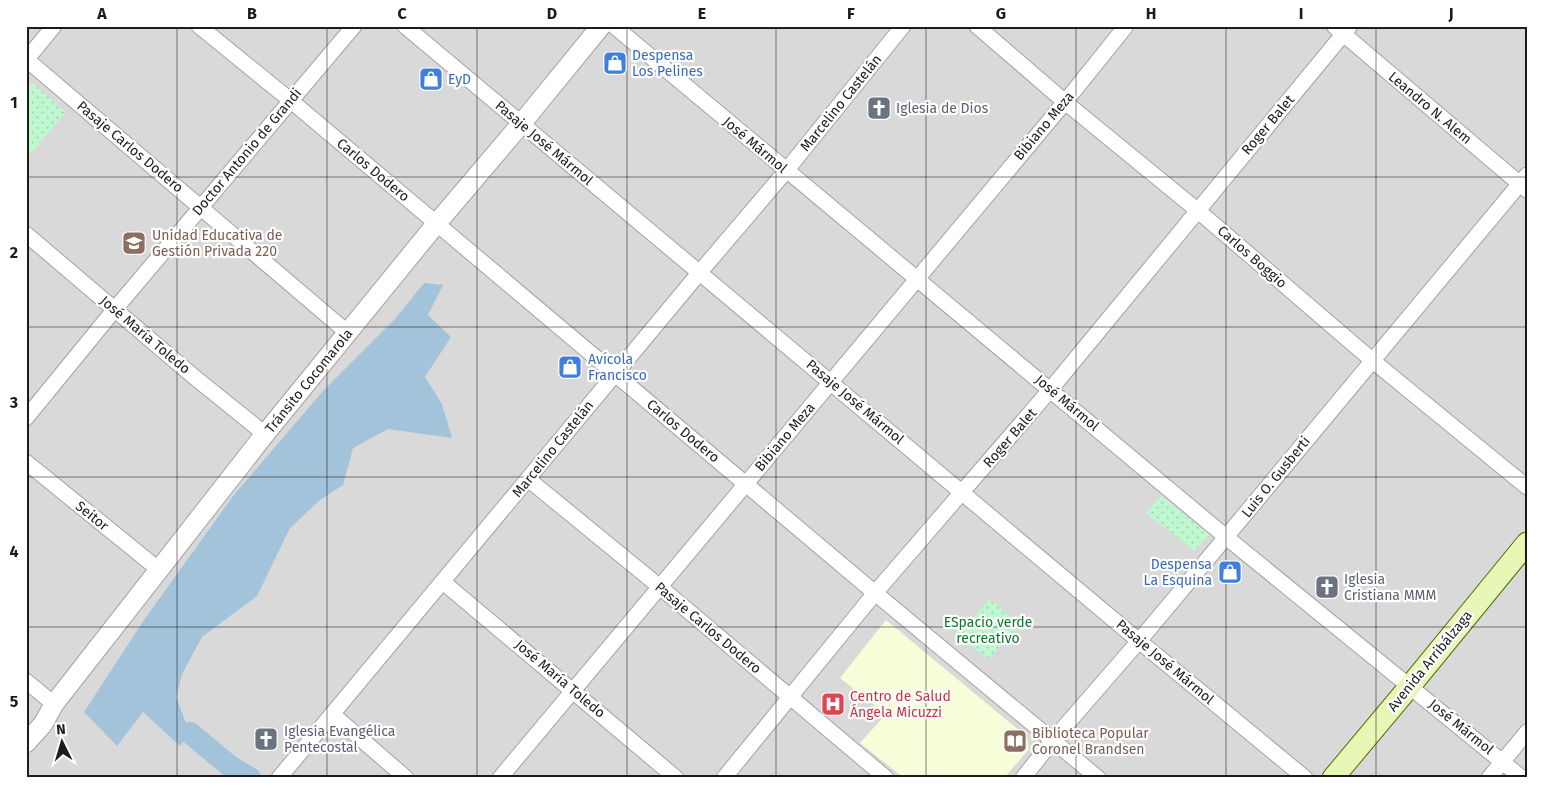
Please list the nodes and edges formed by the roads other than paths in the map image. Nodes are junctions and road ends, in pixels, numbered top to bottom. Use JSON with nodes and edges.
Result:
{"nodes":[{"id":1,"x":54,"y":26,"type":"edge"},
{"id":2,"x":199,"y":26,"type":"edge"},
{"id":3,"x":354,"y":26,"type":"edge"},
{"id":4,"x":405,"y":26,"type":"edge"},
{"id":5,"x":602,"y":26,"type":"edge"},
{"id":6,"x":614,"y":26,"type":"edge"},
{"id":7,"x":903,"y":26,"type":"edge"},
{"id":8,"x":977,"y":26,"type":"edge"},
{"id":9,"x":1126,"y":26,"type":"edge"},
{"id":10,"x":1343,"y":29,"type":"edge"},
{"id":11,"x":26,"y":59,"type":"edge"},
{"id":12,"x":290,"y":100,"type":"junction"},
{"id":13,"x":1065,"y":102,"type":"junction"},
{"id":14,"x":522,"y":124,"type":"junction"},
{"id":15,"x":786,"y":171,"type":"junction"},
{"id":16,"x":1524,"y":183,"type":"edge"},
{"id":17,"x":201,"y":207,"type":"junction"},
{"id":18,"x":1197,"y":210,"type":"junction"},
{"id":19,"x":437,"y":223,"type":"junction"},
{"id":20,"x":26,"y":234,"type":"edge"},
{"id":21,"x":700,"y":272,"type":"junction"},
{"id":22,"x":918,"y":278,"type":"junction"},
{"id":23,"x":115,"y":309,"type":"junction"},
{"id":24,"x":348,"y":333,"type":"junction"},
{"id":25,"x":1373,"y":361,"type":"junction"},
{"id":26,"x":615,"y":373,"type":"junction"},
{"id":27,"x":831,"y":382,"type":"junction"},
{"id":28,"x":1050,"y":390,"type":"junction"},
{"id":29,"x":26,"y":418,"type":"edge"},
{"id":30,"x":265,"y":434,"type":"junction"},
{"id":31,"x":26,"y":462,"type":"edge"},
{"id":32,"x":528,"y":479,"type":"junction"},
{"id":33,"x":746,"y":484,"type":"junction"},
{"id":34,"x":1527,"y":488,"type":"edge"},
{"id":35,"x":963,"y":492,"type":"junction"},
{"id":36,"x":1226,"y":537,"type":"junction"},
{"id":37,"x":1527,"y":543,"type":"edge"},
{"id":38,"x":158,"y":569,"type":"junction"},
{"id":39,"x":443,"y":582,"type":"junction"},
{"id":40,"x":660,"y":587,"type":"junction"},
{"id":41,"x":875,"y":594,"type":"junction"},
{"id":42,"x":1139,"y":641,"type":"junction"},
{"id":43,"x":26,"y":681,"type":"edge"},
{"id":44,"x":1410,"y":686,"type":"junction"},
{"id":45,"x":573,"y":690,"type":"junction"},
{"id":46,"x":790,"y":698,"type":"junction"},
{"id":47,"x":54,"y":704,"type":"junction"},
{"id":48,"x":332,"y":714,"type":"junction"},
{"id":49,"x":1527,"y":732,"type":"edge"},
{"id":50,"x":1053,"y":740,"type":"junction"},
{"id":51,"x":26,"y":743,"type":"edge"},
{"id":52,"x":1502,"y":762,"type":"junction"},
{"id":53,"x":279,"y":778,"type":"edge"},
{"id":54,"x":406,"y":778,"type":"edge"},
{"id":55,"x":500,"y":778,"type":"edge"},
{"id":56,"x":676,"y":778,"type":"edge"},
{"id":57,"x":724,"y":778,"type":"edge"},
{"id":58,"x":886,"y":778,"type":"edge"},
{"id":59,"x":1023,"y":778,"type":"edge"},
{"id":60,"x":1098,"y":778,"type":"edge"},
{"id":61,"x":1305,"y":778,"type":"edge"},
{"id":62,"x":1333,"y":778,"type":"edge"},
{"id":63,"x":1489,"y":778,"type":"edge"},
{"id":64,"x":1522,"y":778,"type":"edge"}],
"edges":[{"from":1,"to":11,"type":"street"},
{"from":2,"to":12,"type":"street","name":"Carlos Dodero"},
{"from":3,"to":12,"type":"street","name":"Doctor Antonio de Grandi"},
{"from":4,"to":14,"type":"street","name":"Pasaje José Mármol"},
{"from":5,"to":14,"type":"street","name":"Tránsito Cocomarola"},
{"from":6,"to":15,"type":"street","name":"José Mármol"},
{"from":7,"to":15,"type":"street","name":"Marcelino Castelán"},
{"from":8,"to":13,"type":"street","name":"Carlos Boggio"},
{"from":9,"to":13,"type":"street","name":"Bibiano Meza"},
{"from":10,"to":16,"type":"street","name":"Leandro N. Alem"},
{"from":10,"to":18,"type":"street","name":"Roger Balet"},
{"from":11,"to":17,"type":"street","name":"Pasaje Carlos Dodero"},
{"from":12,"to":17,"type":"street","name":"Doctor Antonio de Grandi"},
{"from":12,"to":19,"type":"street","name":"Carlos Dodero"},
{"from":13,"to":18,"type":"street","name":"Carlos Boggio"},
{"from":13,"to":22,"type":"street","name":"Bibiano Meza"},
{"from":14,"to":19,"type":"street","name":"Tránsito Cocomarola"},
{"from":14,"to":21,"type":"street","name":"Pasaje José Mármol"},
{"from":15,"to":21,"type":"street","name":"Marcelino Castelán"},
{"from":15,"to":22,"type":"street","name":"José Mármol"},
{"from":16,"to":25,"type":"street","name":"Luis O. Gusberti"},
{"from":17,"to":23,"type":"street","name":"Doctor Antonio de Grandi"},
{"from":17,"to":24,"type":"street","name":"Pasaje Carlos Dodero"},
{"from":18,"to":25,"type":"street","name":"Carlos Boggio"},
{"from":18,"to":28,"type":"street","name":"Roger Balet"},
{"from":19,"to":24,"type":"street","name":"Tránsito Cocomarola"},
{"from":19,"to":26,"type":"street","name":"Carlos Dodero"},
{"from":20,"to":23,"type":"street","name":"José María Toledo"},
{"from":21,"to":26,"type":"street","name":"Marcelino Castelán"},
{"from":21,"to":27,"type":"street","name":"Pasaje José Mármol"},
{"from":22,"to":27,"type":"street","name":"Bibiano Meza"},
{"from":22,"to":28,"type":"street","name":"José Mármol"},
{"from":23,"to":29,"type":"street","name":"Doctor Antonio de Grandi"},
{"from":23,"to":30,"type":"street","name":"José María Toledo"},
{"from":24,"to":30,"type":"street","name":"Tránsito Cocomarola"},
{"from":25,"to":34,"type":"street","name":"Carlos Boggio"},
{"from":25,"to":36,"type":"street","name":"Luis O. Gusberti"},
{"from":26,"to":32,"type":"street","name":"Marcelino Castelán"},
{"from":26,"to":33,"type":"street","name":"Carlos Dodero"},
{"from":27,"to":33,"type":"street","name":"Bibiano Meza"},
{"from":27,"to":35,"type":"street","name":"Pasaje José Mármol"},
{"from":28,"to":35,"type":"street","name":"Roger Balet"},
{"from":28,"to":36,"type":"street","name":"José Mármol"},
{"from":30,"to":38,"type":"street","name":"Tránsito Cocomarola"},
{"from":31,"to":38,"type":"street","name":"Seitor"},
{"from":32,"to":39,"type":"street","name":"Marcelino Castelán"},
{"from":32,"to":40,"type":"street","name":"Pasaje Carlos Dodero"},
{"from":33,"to":40,"type":"street","name":"Bibiano Meza"},
{"from":33,"to":41,"type":"street","name":"Carlos Dodero"},
{"from":35,"to":41,"type":"street","name":"Roger Balet"},
{"from":35,"to":42,"type":"street","name":"Pasaje José Mármol"},
{"from":36,"to":42,"type":"street","name":"Luis O. Gusberti"},
{"from":36,"to":44,"type":"street","name":"José Mármol"},
{"from":37,"to":44,"type":"main road","name":"Avenida Arribálzaga"},
{"from":38,"to":47,"type":"street","name":"Tránsito Cocomarola"},
{"from":39,"to":45,"type":"street","name":"José María Toledo"},
{"from":39,"to":48,"type":"street","name":"Marcelino Castelán"},
{"from":40,"to":45,"type":"street","name":"Bibiano Meza"},
{"from":40,"to":46,"type":"street","name":"Pasaje Carlos Dodero"},
{"from":41,"to":46,"type":"street","name":"Roger Balet"},
{"from":41,"to":50,"type":"street","name":"Carlos Dodero"},
{"from":42,"to":50,"type":"street","name":"Luis O. Gusberti"},
{"from":42,"to":61,"type":"street","name":"Pasaje José Mármol"},
{"from":43,"to":47,"type":"street"},
{"from":44,"to":52,"type":"street","name":"José Mármol"},
{"from":44,"to":62,"type":"main road","name":"Avenida Arribálzaga"},
{"from":45,"to":55,"type":"street","name":"Bibiano Meza"},
{"from":45,"to":56,"type":"street","name":"José María Toledo"},
{"from":46,"to":57,"type":"street","name":"Roger Balet"},
{"from":46,"to":58,"type":"street","name":"Pasaje Carlos Dodero"},
{"from":47,"to":51,"type":"street","name":"Tránsito Cocomarola"},
{"from":48,"to":53,"type":"street","name":"Marcelino Castelán"},
{"from":48,"to":54,"type":"street"},
{"from":49,"to":52,"type":"street"},
{"from":50,"to":59,"type":"street","name":"Luis O. Gusberti"},
{"from":50,"to":60,"type":"street","name":"Carlos Dodero"},
{"from":52,"to":63,"type":"street"},
{"from":52,"to":64,"type":"street","name":"José Mármol"}]}
